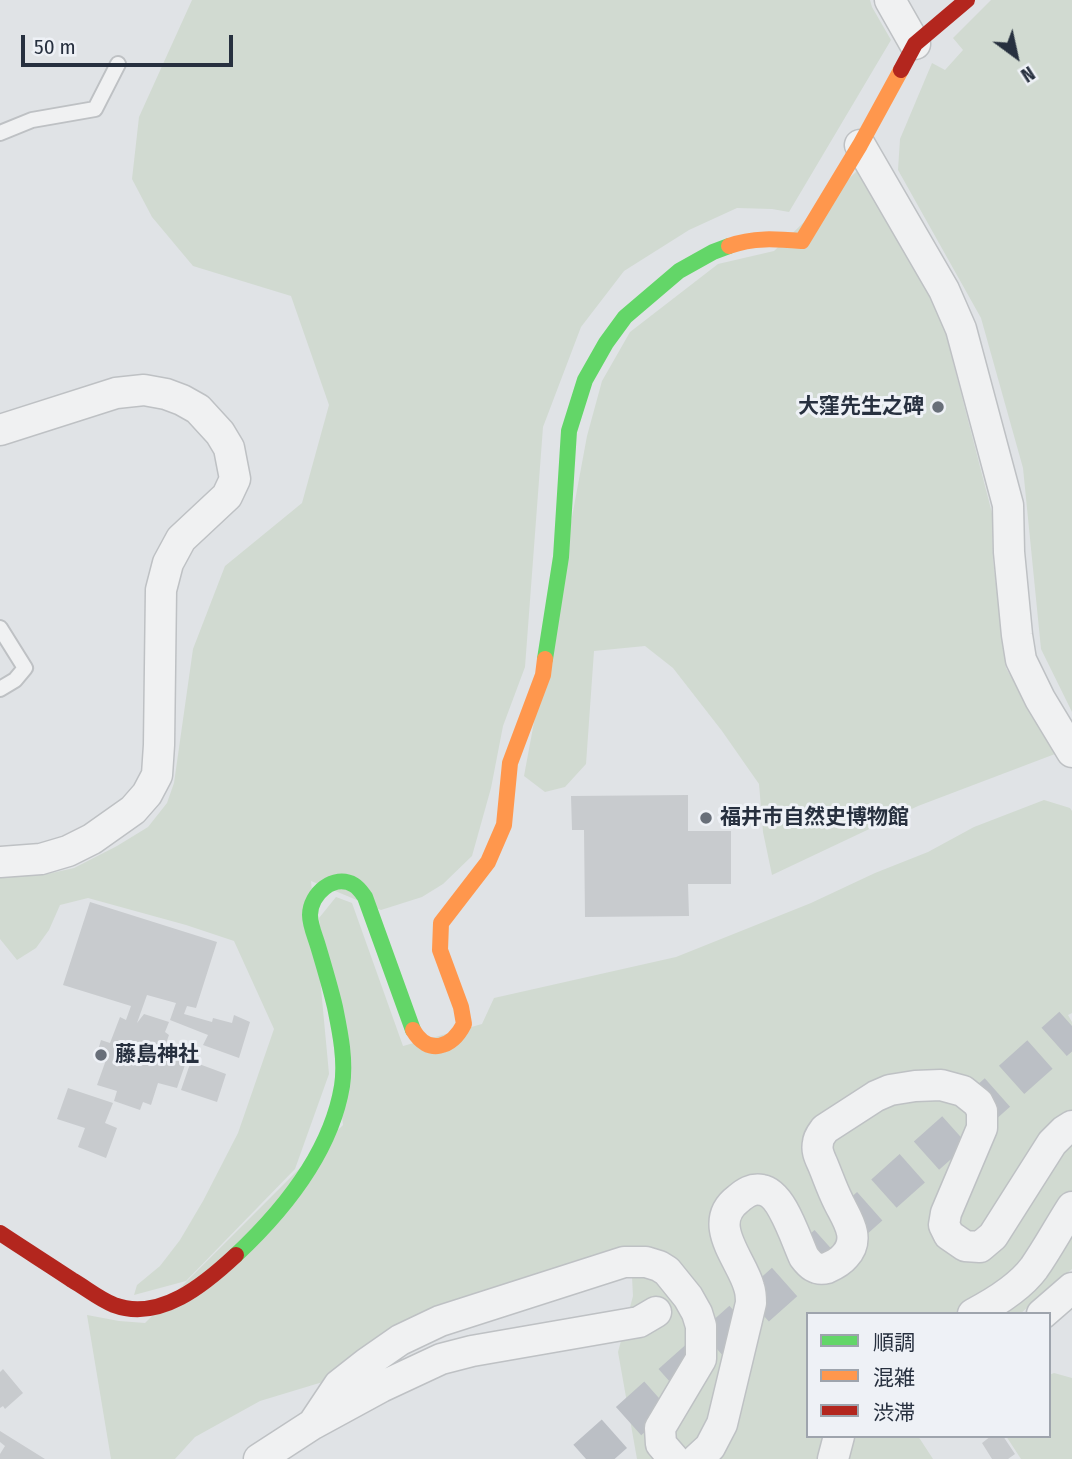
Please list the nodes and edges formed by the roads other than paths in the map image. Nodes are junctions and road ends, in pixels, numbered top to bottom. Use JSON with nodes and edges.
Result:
{"nodes":[{"id":1,"x":890,"y":0,"type":"edge"},
{"id":2,"x":967,"y":0,"type":"edge"},
{"id":3,"x":915,"y":44,"type":"junction"},
{"id":4,"x":118,"y":64,"type":"dead end"},
{"id":5,"x":0,"y":133,"type":"edge"},
{"id":6,"x":860,"y":145,"type":"junction"},
{"id":7,"x":0,"y":430,"type":"edge"},
{"id":8,"x":0,"y":628,"type":"edge"},
{"id":9,"x":0,"y":689,"type":"edge"},
{"id":10,"x":1072,"y":752,"type":"edge"},
{"id":11,"x":0,"y":862,"type":"edge"},
{"id":12,"x":1072,"y":1126,"type":"edge"},
{"id":13,"x":1072,"y":1207,"type":"edge"},
{"id":14,"x":0,"y":1233,"type":"edge"},
{"id":15,"x":1072,"y":1288,"type":"edge"},
{"id":16,"x":656,"y":1312,"type":"dead end"},
{"id":17,"x":976,"y":1312,"type":"edge"},
{"id":18,"x":1044,"y":1312,"type":"edge"},
{"id":19,"x":313,"y":1424,"type":"junction"},
{"id":20,"x":838,"y":1438,"type":"edge"},
{"id":21,"x":259,"y":1459,"type":"edge"},
{"id":22,"x":674,"y":1459,"type":"edge"},
{"id":23,"x":697,"y":1459,"type":"edge"},
{"id":24,"x":833,"y":1459,"type":"edge"}],
"edges":[{"from":1,"to":3,"type":"street"},
{"from":2,"to":3,"type":"street"},
{"from":3,"to":6,"type":"street"},
{"from":4,"to":5,"type":"lane"},
{"from":6,"to":10,"type":"street"},
{"from":6,"to":14,"type":"street"},
{"from":7,"to":11,"type":"street"},
{"from":8,"to":9,"type":"lane"},
{"from":12,"to":23,"type":"street"},
{"from":13,"to":17,"type":"street"},
{"from":15,"to":18,"type":"street"},
{"from":16,"to":19,"type":"street"},
{"from":19,"to":21,"type":"street"},
{"from":19,"to":22,"type":"street"},
{"from":20,"to":24,"type":"street"}]}
